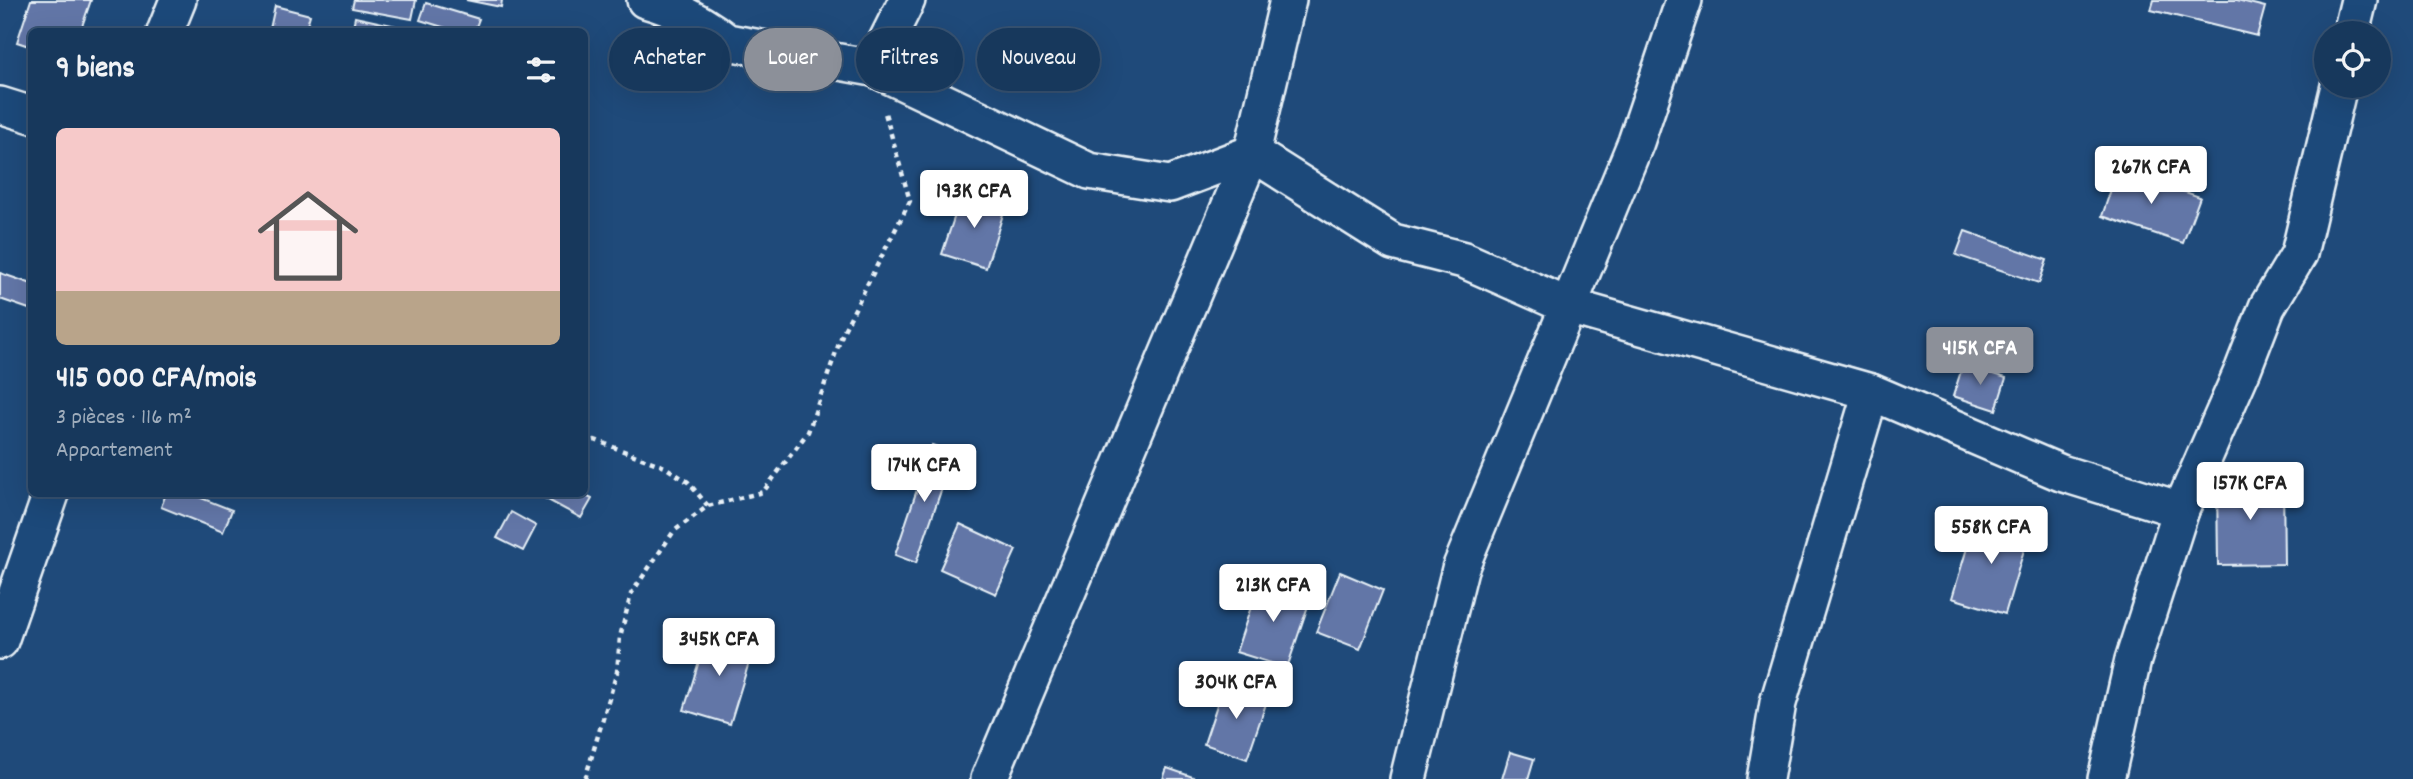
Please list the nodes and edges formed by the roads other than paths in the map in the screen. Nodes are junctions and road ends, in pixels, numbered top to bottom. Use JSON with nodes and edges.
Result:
{"nodes":[{"id":1,"x":178,"y":0,"type":"edge"},
{"id":2,"x":645,"y":0,"type":"edge"},
{"id":3,"x":907,"y":0,"type":"edge"},
{"id":4,"x":1288,"y":0,"type":"edge"},
{"id":5,"x":1684,"y":0,"type":"edge"},
{"id":6,"x":2359,"y":0,"type":"edge"},
{"id":7,"x":2354,"y":21,"type":"edge"},
{"id":8,"x":167,"y":28,"type":"edge"},
{"id":9,"x":893,"y":28,"type":"edge"},
{"id":10,"x":856,"y":65,"type":"edge"},
{"id":11,"x":921,"y":91,"type":"edge"},
{"id":12,"x":2336,"y":98,"type":"edge"},
{"id":13,"x":0,"y":106,"type":"edge"},
{"id":14,"x":28,"y":114,"type":"edge"},
{"id":15,"x":1252,"y":153,"type":"junction"},
{"id":16,"x":1568,"y":306,"type":"junction"},
{"id":17,"x":1871,"y":392,"type":"junction"},
{"id":18,"x":50,"y":497,"type":"edge"},
{"id":19,"x":2181,"y":510,"type":"junction"},
{"id":20,"x":0,"y":640,"type":"edge"},
{"id":21,"x":989,"y":779,"type":"edge"},
{"id":22,"x":1408,"y":779,"type":"edge"},
{"id":23,"x":1765,"y":779,"type":"edge"},
{"id":24,"x":2106,"y":779,"type":"edge"}],
"edges":[{"from":1,"to":8,"type":"street"},
{"from":2,"to":10,"type":"street"},
{"from":3,"to":9,"type":"street"},
{"from":4,"to":15,"type":"street"},
{"from":5,"to":16,"type":"street"},
{"from":6,"to":7,"type":"street"},
{"from":11,"to":15,"type":"street"},
{"from":12,"to":19,"type":"street"},
{"from":13,"to":14,"type":"street"},
{"from":15,"to":16,"type":"street"},
{"from":15,"to":21,"type":"street"},
{"from":16,"to":17,"type":"street"},
{"from":16,"to":22,"type":"street"},
{"from":17,"to":19,"type":"street"},
{"from":17,"to":23,"type":"street"},
{"from":18,"to":20,"type":"street"},
{"from":19,"to":24,"type":"street"}]}
